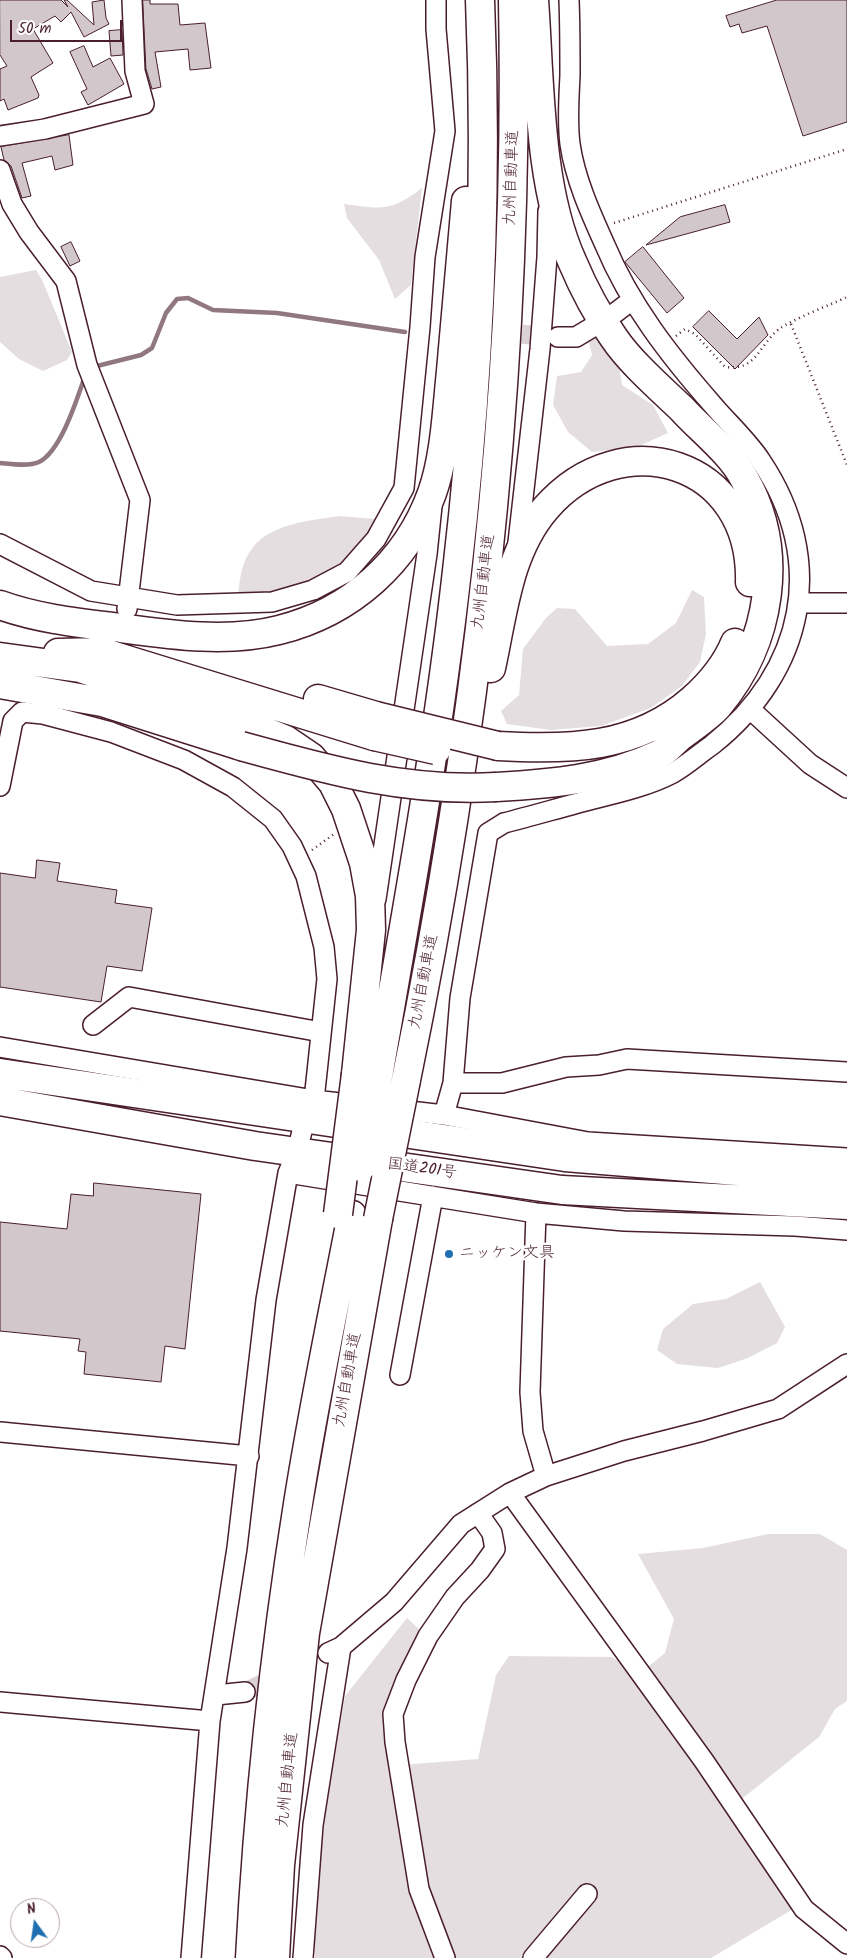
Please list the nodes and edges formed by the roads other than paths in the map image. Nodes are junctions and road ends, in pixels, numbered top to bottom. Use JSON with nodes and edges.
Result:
{"nodes":[{"id":1,"x":132,"y":0,"type":"edge"},
{"id":2,"x":436,"y":0,"type":"edge"},
{"id":3,"x":480,"y":0,"type":"edge"},
{"id":4,"x":513,"y":0,"type":"edge"},
{"id":5,"x":534,"y":0,"type":"edge"},
{"id":6,"x":569,"y":0,"type":"edge"},
{"id":7,"x":480,"y":62,"type":"junction"},
{"id":8,"x":0,"y":136,"type":"edge"},
{"id":9,"x":0,"y":170,"type":"edge"},
{"id":10,"x":547,"y":170,"type":"junction"},
{"id":11,"x":632,"y":300,"type":"junction"},
{"id":12,"x":615,"y":313,"type":"dead end"},
{"id":13,"x":591,"y":328,"type":"dead end"},
{"id":14,"x":558,"y":337,"type":"tunnel mouth"},
{"id":15,"x":433,"y":490,"type":"junction"},
{"id":16,"x":0,"y":544,"type":"edge"},
{"id":17,"x":516,"y":559,"type":"junction"},
{"id":18,"x":799,"y":602,"type":"junction"},
{"id":19,"x":847,"y":603,"type":"edge"},
{"id":20,"x":128,"y":604,"type":"junction"},
{"id":21,"x":0,"y":605,"type":"edge"},
{"id":22,"x":69,"y":621,"type":"junction"},
{"id":23,"x":0,"y":653,"type":"edge"},
{"id":24,"x":0,"y":657,"type":"edge"},
{"id":25,"x":80,"y":668,"type":"junction"},
{"id":26,"x":0,"y":675,"type":"edge"},
{"id":27,"x":0,"y":684,"type":"edge"},
{"id":28,"x":750,"y":710,"type":"junction"},
{"id":29,"x":375,"y":726,"type":"junction"},
{"id":30,"x":497,"y":766,"type":"junction"},
{"id":31,"x":0,"y":786,"type":"edge"},
{"id":32,"x":847,"y":788,"type":"edge"},
{"id":33,"x":449,"y":848,"type":"junction"},
{"id":34,"x":371,"y":930,"type":"junction"},
{"id":35,"x":93,"y":1025,"type":"dead end"},
{"id":36,"x":321,"y":1032,"type":"junction"},
{"id":37,"x":0,"y":1048,"type":"edge"},
{"id":38,"x":847,"y":1072,"type":"edge"},
{"id":39,"x":0,"y":1073,"type":"edge"},
{"id":40,"x":367,"y":1075,"type":"junction"},
{"id":41,"x":453,"y":1083,"type":"junction"},
{"id":42,"x":0,"y":1101,"type":"edge"},
{"id":43,"x":309,"y":1110,"type":"junction"},
{"id":44,"x":444,"y":1114,"type":"junction"},
{"id":45,"x":847,"y":1158,"type":"edge"},
{"id":46,"x":292,"y":1162,"type":"junction"},
{"id":47,"x":847,"y":1178,"type":"edge"},
{"id":48,"x":433,"y":1196,"type":"junction"},
{"id":49,"x":847,"y":1205,"type":"edge"},
{"id":50,"x":536,"y":1213,"type":"junction"},
{"id":51,"x":356,"y":1216,"type":"junction"},
{"id":52,"x":847,"y":1230,"type":"edge"},
{"id":53,"x":847,"y":1364,"type":"edge"},
{"id":54,"x":400,"y":1375,"type":"dead end"},
{"id":55,"x":0,"y":1432,"type":"edge"},
{"id":56,"x":249,"y":1456,"type":"junction"},
{"id":57,"x":546,"y":1476,"type":"junction"},
{"id":58,"x":510,"y":1493,"type":"junction"},
{"id":59,"x":478,"y":1514,"type":"junction"},
{"id":60,"x":245,"y":1692,"type":"tunnel mouth"},
{"id":61,"x":216,"y":1695,"type":"junction"},
{"id":62,"x":0,"y":1702,"type":"edge"},
{"id":63,"x":210,"y":1721,"type":"junction"},
{"id":64,"x":587,"y":1894,"type":"dead end"},
{"id":65,"x":847,"y":1944,"type":"edge"},
{"id":66,"x":191,"y":1958,"type":"edge"},
{"id":67,"x":250,"y":1958,"type":"edge"},
{"id":68,"x":275,"y":1958,"type":"edge"},
{"id":69,"x":303,"y":1958,"type":"edge"},
{"id":70,"x":445,"y":1958,"type":"edge"},
{"id":71,"x":532,"y":1958,"type":"edge"}],
"edges":[{"from":1,"to":8,"type":"street"},
{"from":2,"to":20,"type":"street"},
{"from":3,"to":7,"type":"highway","name":"九州自動車道"},
{"from":4,"to":33,"type":"highway","name":"九州自動車道"},
{"from":5,"to":10,"type":"highway"},
{"from":6,"to":11,"type":"street"},
{"from":7,"to":15,"type":"highway"},
{"from":7,"to":40,"type":"highway","name":"九州自動車道"},
{"from":9,"to":20,"type":"street"},
{"from":10,"to":17,"type":"street"},
{"from":10,"to":30,"type":"highway"},
{"from":11,"to":12,"type":"street"},
{"from":11,"to":18,"type":"street"},
{"from":13,"to":14,"type":"street"},
{"from":15,"to":22,"type":"highway"},
{"from":15,"to":34,"type":"street"},
{"from":16,"to":20,"type":"street"},
{"from":17,"to":30,"type":"highway"},
{"from":17,"to":33,"type":"highway"},
{"from":18,"to":19,"type":"street"},
{"from":18,"to":28,"type":"street"},
{"from":21,"to":22,"type":"highway"},
{"from":22,"to":29,"type":"highway"},
{"from":23,"to":29,"type":"highway"},
{"from":24,"to":25,"type":"highway"},
{"from":25,"to":26,"type":"highway"},
{"from":25,"to":34,"type":"highway"},
{"from":27,"to":30,"type":"highway","bridge":true},
{"from":28,"to":32,"type":"street"},
{"from":28,"to":41,"type":"street"},
{"from":29,"to":30,"type":"highway","bridge":true},
{"from":31,"to":36,"type":"street"},
{"from":33,"to":51,"type":"highway","name":"九州自動車道","bridge":true},
{"from":34,"to":40,"type":"highway"},
{"from":35,"to":36,"type":"street"},
{"from":36,"to":43,"type":"street"},
{"from":37,"to":43,"type":"street"},
{"from":38,"to":41,"type":"street"},
{"from":39,"to":43,"type":"highway","name":"国道201号"},
{"from":40,"to":51,"type":"highway","name":"九州自動車道","bridge":true},
{"from":41,"to":44,"type":"street"},
{"from":42,"to":46,"type":"highway","name":"国道201号"},
{"from":43,"to":44,"type":"street"},
{"from":43,"to":46,"type":"street"},
{"from":43,"to":47,"type":"highway","name":"国道201号"},
{"from":44,"to":45,"type":"street"},
{"from":46,"to":48,"type":"street"},
{"from":46,"to":49,"type":"highway","name":"国道201号"},
{"from":46,"to":56,"type":"street"},
{"from":48,"to":50,"type":"street"},
{"from":48,"to":54,"type":"street"},
{"from":50,"to":52,"type":"street"},
{"from":50,"to":57,"type":"street"},
{"from":51,"to":67,"type":"highway","name":"九州自動車道"},
{"from":51,"to":68,"type":"highway","name":"九州自動車道"},
{"from":53,"to":57,"type":"street"},
{"from":55,"to":56,"type":"street"},
{"from":56,"to":61,"type":"street"},
{"from":57,"to":58,"type":"street"},
{"from":58,"to":59,"type":"street"},
{"from":58,"to":65,"type":"street"},
{"from":59,"to":69,"type":"street"},
{"from":59,"to":70,"type":"street"},
{"from":60,"to":61,"type":"street"},
{"from":61,"to":63,"type":"street"},
{"from":62,"to":63,"type":"street"},
{"from":63,"to":66,"type":"street"},
{"from":64,"to":71,"type":"street"}]}
